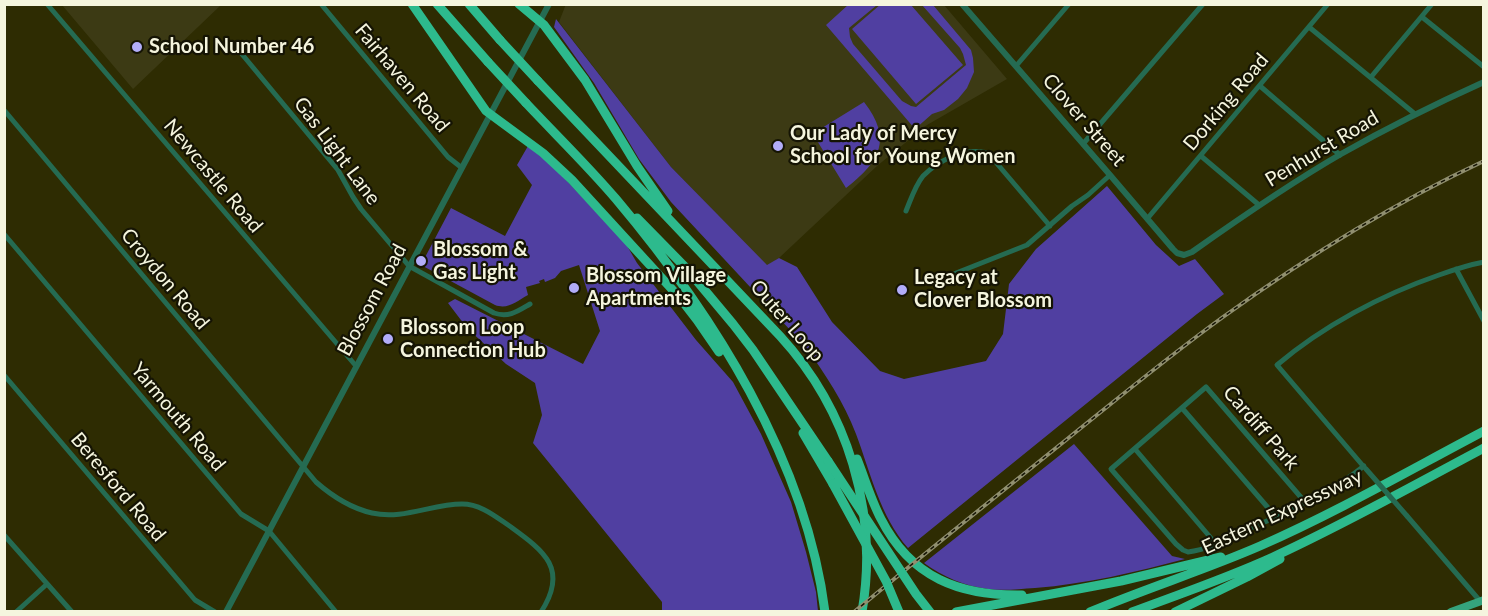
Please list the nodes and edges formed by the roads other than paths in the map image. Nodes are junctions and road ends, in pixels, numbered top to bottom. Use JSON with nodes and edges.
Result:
{"nodes":[{"id":1,"x":47,"y":4,"type":"edge"},
{"id":2,"x":321,"y":4,"type":"edge"},
{"id":3,"x":412,"y":4,"type":"edge"},
{"id":4,"x":437,"y":4,"type":"edge"},
{"id":5,"x":469,"y":4,"type":"edge"},
{"id":6,"x":519,"y":4,"type":"edge"},
{"id":7,"x":549,"y":4,"type":"edge"},
{"id":8,"x":962,"y":4,"type":"edge"},
{"id":9,"x":1069,"y":4,"type":"edge"},
{"id":10,"x":1203,"y":4,"type":"edge"},
{"id":11,"x":1328,"y":4,"type":"edge"},
{"id":12,"x":1432,"y":4,"type":"edge"},
{"id":13,"x":1422,"y":17,"type":"junction"},
{"id":14,"x":540,"y":21,"type":"junction"},
{"id":15,"x":1309,"y":27,"type":"junction"},
{"id":16,"x":241,"y":53,"type":"dead end"},
{"id":17,"x":1016,"y":66,"type":"junction"},
{"id":18,"x":1484,"y":67,"type":"edge"},
{"id":19,"x":1371,"y":76,"type":"junction"},
{"id":20,"x":1484,"y":81,"type":"edge"},
{"id":21,"x":1260,"y":86,"type":"junction"},
{"id":22,"x":4,"y":110,"type":"edge"},
{"id":23,"x":1415,"y":114,"type":"junction"},
{"id":24,"x":490,"y":115,"type":"junction"},
{"id":25,"x":1083,"y":144,"type":"junction"},
{"id":26,"x":1340,"y":155,"type":"junction"},
{"id":27,"x":1201,"y":156,"type":"junction"},
{"id":28,"x":587,"y":167,"type":"junction"},
{"id":29,"x":462,"y":168,"type":"junction"},
{"id":30,"x":1110,"y":175,"type":"junction"},
{"id":31,"x":1259,"y":205,"type":"junction"},
{"id":32,"x":906,"y":211,"type":"dead end"},
{"id":33,"x":1147,"y":219,"type":"junction"},
{"id":34,"x":1050,"y":226,"type":"junction"},
{"id":35,"x":4,"y":234,"type":"edge"},
{"id":36,"x":697,"y":249,"type":"junction"},
{"id":37,"x":1184,"y":255,"type":"joint"},
{"id":38,"x":1484,"y":262,"type":"edge"},
{"id":39,"x":409,"y":266,"type":"junction"},
{"id":40,"x":1456,"y":269,"type":"junction"},
{"id":41,"x":946,"y":277,"type":"dead end"},
{"id":42,"x":530,"y":304,"type":"dead end"},
{"id":43,"x":1484,"y":321,"type":"edge"},
{"id":44,"x":356,"y":366,"type":"junction"},
{"id":45,"x":769,"y":374,"type":"junction"},
{"id":46,"x":4,"y":375,"type":"edge"},
{"id":47,"x":830,"y":406,"type":"junction"},
{"id":48,"x":1182,"y":408,"type":"junction"},
{"id":49,"x":758,"y":409,"type":"junction"},
{"id":50,"x":1484,"y":429,"type":"edge"},
{"id":51,"x":1484,"y":448,"type":"edge"},
{"id":52,"x":1135,"y":449,"type":"junction"},
{"id":53,"x":1484,"y":456,"type":"edge"},
{"id":54,"x":303,"y":467,"type":"junction"},
{"id":55,"x":1365,"y":468,"type":"junction"},
{"id":56,"x":1431,"y":476,"type":"junction"},
{"id":57,"x":1305,"y":502,"type":"junction"},
{"id":58,"x":1276,"y":517,"type":"junction"},
{"id":59,"x":1334,"y":527,"type":"junction"},
{"id":60,"x":269,"y":531,"type":"junction"},
{"id":61,"x":1292,"y":531,"type":"junction"},
{"id":62,"x":4,"y":535,"type":"edge"},
{"id":63,"x":1216,"y":544,"type":"junction"},
{"id":64,"x":47,"y":584,"type":"junction"},
{"id":65,"x":1061,"y":592,"type":"junction"},
{"id":66,"x":1482,"y":601,"type":"edge"},
{"id":67,"x":16,"y":612,"type":"edge"},
{"id":68,"x":72,"y":612,"type":"edge"},
{"id":69,"x":215,"y":612,"type":"edge"},
{"id":70,"x":226,"y":612,"type":"edge"},
{"id":71,"x":336,"y":612,"type":"edge"},
{"id":72,"x":541,"y":612,"type":"edge"},
{"id":73,"x":825,"y":612,"type":"edge"},
{"id":74,"x":861,"y":612,"type":"edge"},
{"id":75,"x":899,"y":612,"type":"edge"},
{"id":76,"x":930,"y":612,"type":"edge"},
{"id":77,"x":956,"y":612,"type":"edge"},
{"id":78,"x":1090,"y":612,"type":"edge"},
{"id":79,"x":1132,"y":612,"type":"edge"},
{"id":80,"x":1175,"y":612,"type":"edge"},
{"id":81,"x":1451,"y":612,"type":"edge"}],
"edges":[{"from":1,"to":44,"type":"street","name":"Newcastle Road"},
{"from":2,"to":29,"type":"street","name":"Fairhaven Road"},
{"from":3,"to":24,"type":"highway"},
{"from":4,"to":28,"type":"highway","bridge":true},
{"from":5,"to":36,"type":"highway","name":"Outer Loop","bridge":true},
{"from":6,"to":14,"type":"highway"},
{"from":7,"to":14,"type":"street","name":"Blossom Road"},
{"from":8,"to":17,"type":"street","name":"Clover Street"},
{"from":9,"to":17,"type":"street"},
{"from":10,"to":25,"type":"street"},
{"from":11,"to":15,"type":"street","name":"Dorking Road"},
{"from":12,"to":13,"type":"street"},
{"from":13,"to":18,"type":"street"},
{"from":13,"to":19,"type":"street"},
{"from":14,"to":24,"type":"street","name":"Blossom Road"},
{"from":14,"to":36,"type":"highway"},
{"from":15,"to":19,"type":"street"},
{"from":15,"to":21,"type":"street","name":"Dorking Road"},
{"from":16,"to":39,"type":"street","name":"Gas Light Lane"},
{"from":17,"to":25,"type":"street","name":"Clover Street"},
{"from":19,"to":23,"type":"street"},
{"from":20,"to":23,"type":"street","name":"Penhurst Road"},
{"from":21,"to":26,"type":"street"},
{"from":21,"to":27,"type":"street","name":"Dorking Road"},
{"from":22,"to":54,"type":"street","name":"Croydon Road"},
{"from":23,"to":26,"type":"street","name":"Penhurst Road"},
{"from":24,"to":29,"type":"street","name":"Blossom Road"},
{"from":24,"to":49,"type":"highway"},
{"from":25,"to":30,"type":"street","name":"Clover Street"},
{"from":26,"to":31,"type":"street","name":"Penhurst Road"},
{"from":27,"to":31,"type":"street"},
{"from":27,"to":33,"type":"street","name":"Dorking Road"},
{"from":28,"to":45,"type":"highway"},
{"from":28,"to":49,"type":"highway"},
{"from":29,"to":39,"type":"street","name":"Blossom Road"},
{"from":30,"to":33,"type":"street","name":"Clover Street"},
{"from":30,"to":34,"type":"street"},
{"from":31,"to":37,"type":"street","name":"Penhurst Road"},
{"from":32,"to":34,"type":"street"},
{"from":33,"to":37,"type":"street","name":"Clover Street"},
{"from":34,"to":41,"type":"street"},
{"from":35,"to":60,"type":"street","name":"Yarmouth Road"},
{"from":36,"to":47,"type":"highway","name":"Outer Loop"},
{"from":38,"to":40,"type":"street"},
{"from":39,"to":42,"type":"street"},
{"from":39,"to":44,"type":"street","name":"Blossom Road"},
{"from":40,"to":43,"type":"street"},
{"from":40,"to":55,"type":"street"},
{"from":44,"to":54,"type":"street","name":"Blossom Road"},
{"from":45,"to":75,"type":"highway","bridge":true},
{"from":45,"to":76,"type":"highway","bridge":true},
{"from":46,"to":69,"type":"street","name":"Beresford Road"},
{"from":47,"to":65,"type":"highway"},
{"from":47,"to":74,"type":"highway","name":"Outer Loop"},
{"from":48,"to":52,"type":"street","name":"Cardiff Park"},
{"from":48,"to":57,"type":"street","name":"Cardiff Park"},
{"from":48,"to":58,"type":"street"},
{"from":49,"to":73,"type":"highway"},
{"from":50,"to":61,"type":"highway","name":"Eastern Expressway"},
{"from":51,"to":56,"type":"highway","name":"Eastern Expressway"},
{"from":52,"to":63,"type":"street"},
{"from":52,"to":63,"type":"street","name":"Cardiff Park"},
{"from":53,"to":56,"type":"highway"},
{"from":54,"to":60,"type":"street","name":"Blossom Road"},
{"from":54,"to":72,"type":"street","name":"Croydon Road"},
{"from":55,"to":57,"type":"street"},
{"from":55,"to":66,"type":"street","bridge":true},
{"from":56,"to":59,"type":"highway","name":"Eastern Expressway"},
{"from":57,"to":58,"type":"street"},
{"from":58,"to":63,"type":"street"},
{"from":59,"to":79,"type":"highway","name":"Eastern Expressway"},
{"from":59,"to":80,"type":"highway"},
{"from":60,"to":70,"type":"street","name":"Blossom Road"},
{"from":60,"to":71,"type":"street","name":"Yarmouth Road"},
{"from":61,"to":65,"type":"highway"},
{"from":61,"to":78,"type":"highway","name":"Eastern Expressway"},
{"from":62,"to":64,"type":"street"},
{"from":64,"to":67,"type":"street"},
{"from":64,"to":68,"type":"street"},
{"from":65,"to":77,"type":"highway"},
{"from":66,"to":81,"type":"main road"}]}
